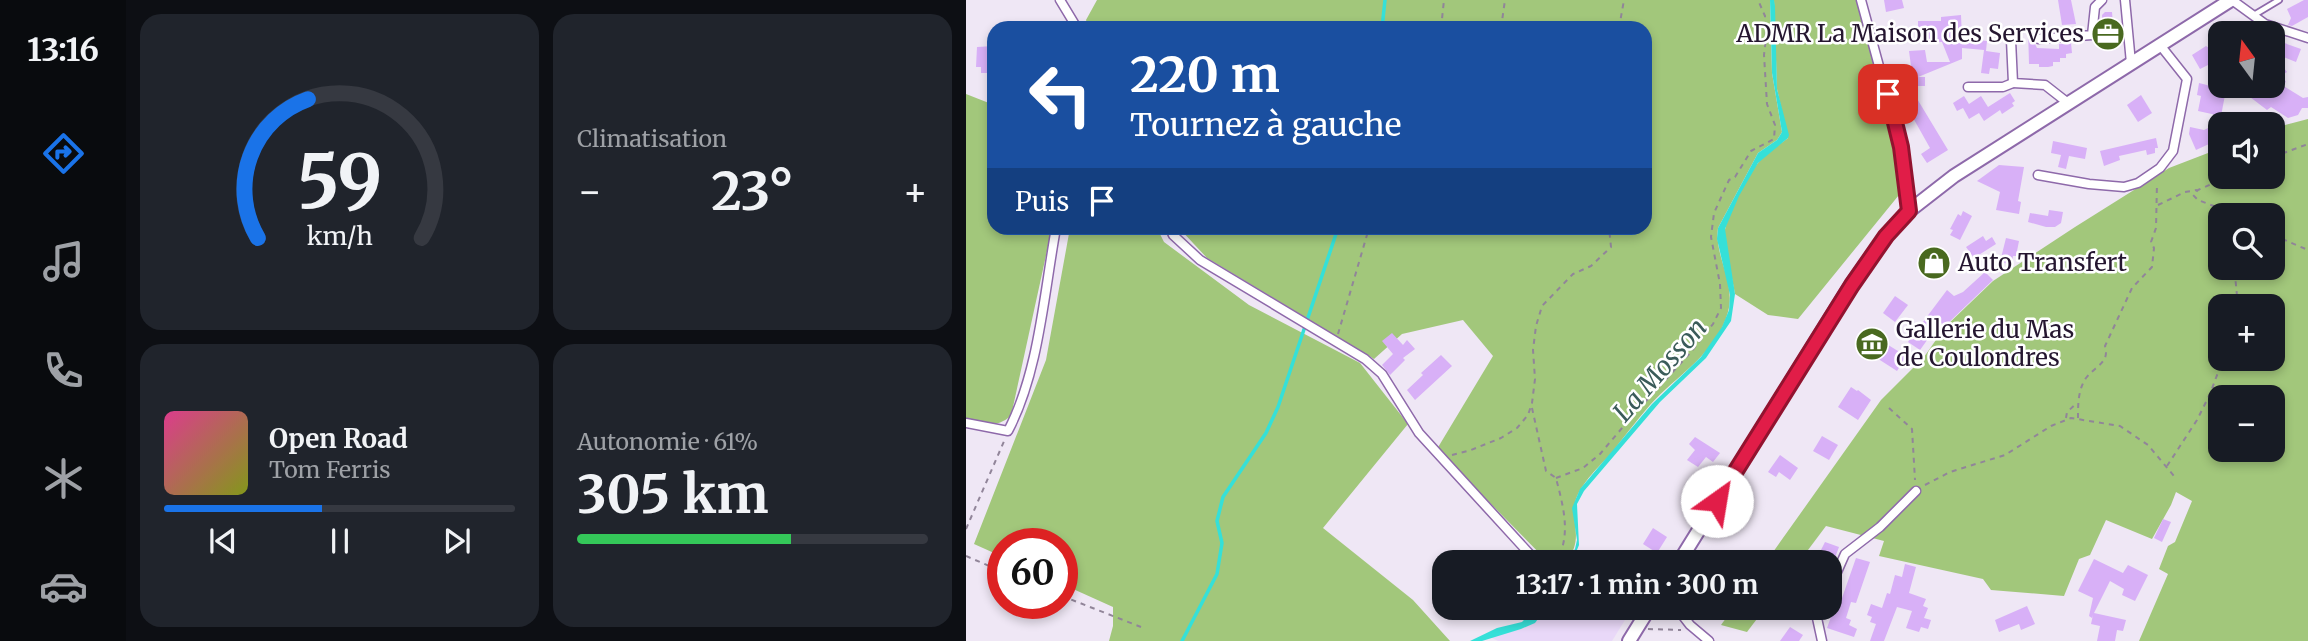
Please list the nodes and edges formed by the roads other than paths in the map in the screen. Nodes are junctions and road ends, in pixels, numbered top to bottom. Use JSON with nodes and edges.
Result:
{"nodes":[{"id":1,"x":1059,"y":0,"type":"edge"},
{"id":2,"x":1861,"y":0,"type":"edge"},
{"id":3,"x":2102,"y":0,"type":"edge"},
{"id":4,"x":2125,"y":0,"type":"edge"},
{"id":5,"x":2232,"y":0,"type":"edge"},
{"id":6,"x":2279,"y":0,"type":"edge"},
{"id":7,"x":2253,"y":15,"type":"junction"},
{"id":8,"x":1072,"y":21,"type":"edge"},
{"id":9,"x":2308,"y":38,"type":"edge"},
{"id":10,"x":2011,"y":40,"type":"dead end"},
{"id":11,"x":2039,"y":40,"type":"dead end"},
{"id":12,"x":2160,"y":45,"type":"junction"},
{"id":13,"x":2131,"y":63,"type":"junction"},
{"id":14,"x":2013,"y":83,"type":"junction"},
{"id":15,"x":1968,"y":87,"type":"dead end"},
{"id":16,"x":2068,"y":103,"type":"junction"},
{"id":17,"x":2038,"y":174,"type":"dead end"},
{"id":18,"x":1909,"y":211,"type":"junction"},
{"id":19,"x":1055,"y":235,"type":"edge"},
{"id":20,"x":1174,"y":235,"type":"edge"},
{"id":21,"x":966,"y":423,"type":"edge"},
{"id":22,"x":1916,"y":491,"type":"road end"},
{"id":23,"x":1526,"y":550,"type":"edge"},
{"id":24,"x":1686,"y":550,"type":"edge"},
{"id":25,"x":1842,"y":561,"type":"edge"},
{"id":26,"x":1642,"y":620,"type":"edge"},
{"id":27,"x":1687,"y":620,"type":"edge"},
{"id":28,"x":1817,"y":620,"type":"edge"},
{"id":29,"x":1629,"y":641,"type":"edge"},
{"id":30,"x":1709,"y":641,"type":"edge"},
{"id":31,"x":1822,"y":641,"type":"edge"}],
"edges":[{"from":1,"to":8,"type":"street"},
{"from":2,"to":18,"type":"street"},
{"from":3,"to":11,"type":"street"},
{"from":4,"to":13,"type":"street"},
{"from":5,"to":7,"type":"street"},
{"from":5,"to":12,"type":"main road"},
{"from":6,"to":7,"type":"lane"},
{"from":7,"to":9,"type":"street"},
{"from":10,"to":14,"type":"street"},
{"from":12,"to":13,"type":"main road"},
{"from":12,"to":17,"type":"street"},
{"from":13,"to":16,"type":"main road"},
{"from":14,"to":15,"type":"street"},
{"from":14,"to":16,"type":"street"},
{"from":16,"to":18,"type":"main road"},
{"from":18,"to":24,"type":"main road"},
{"from":19,"to":21,"type":"street"},
{"from":20,"to":23,"type":"street"},
{"from":22,"to":25,"type":"street"},
{"from":26,"to":29,"type":"main road"},
{"from":27,"to":30,"type":"street"},
{"from":28,"to":31,"type":"street"}]}
